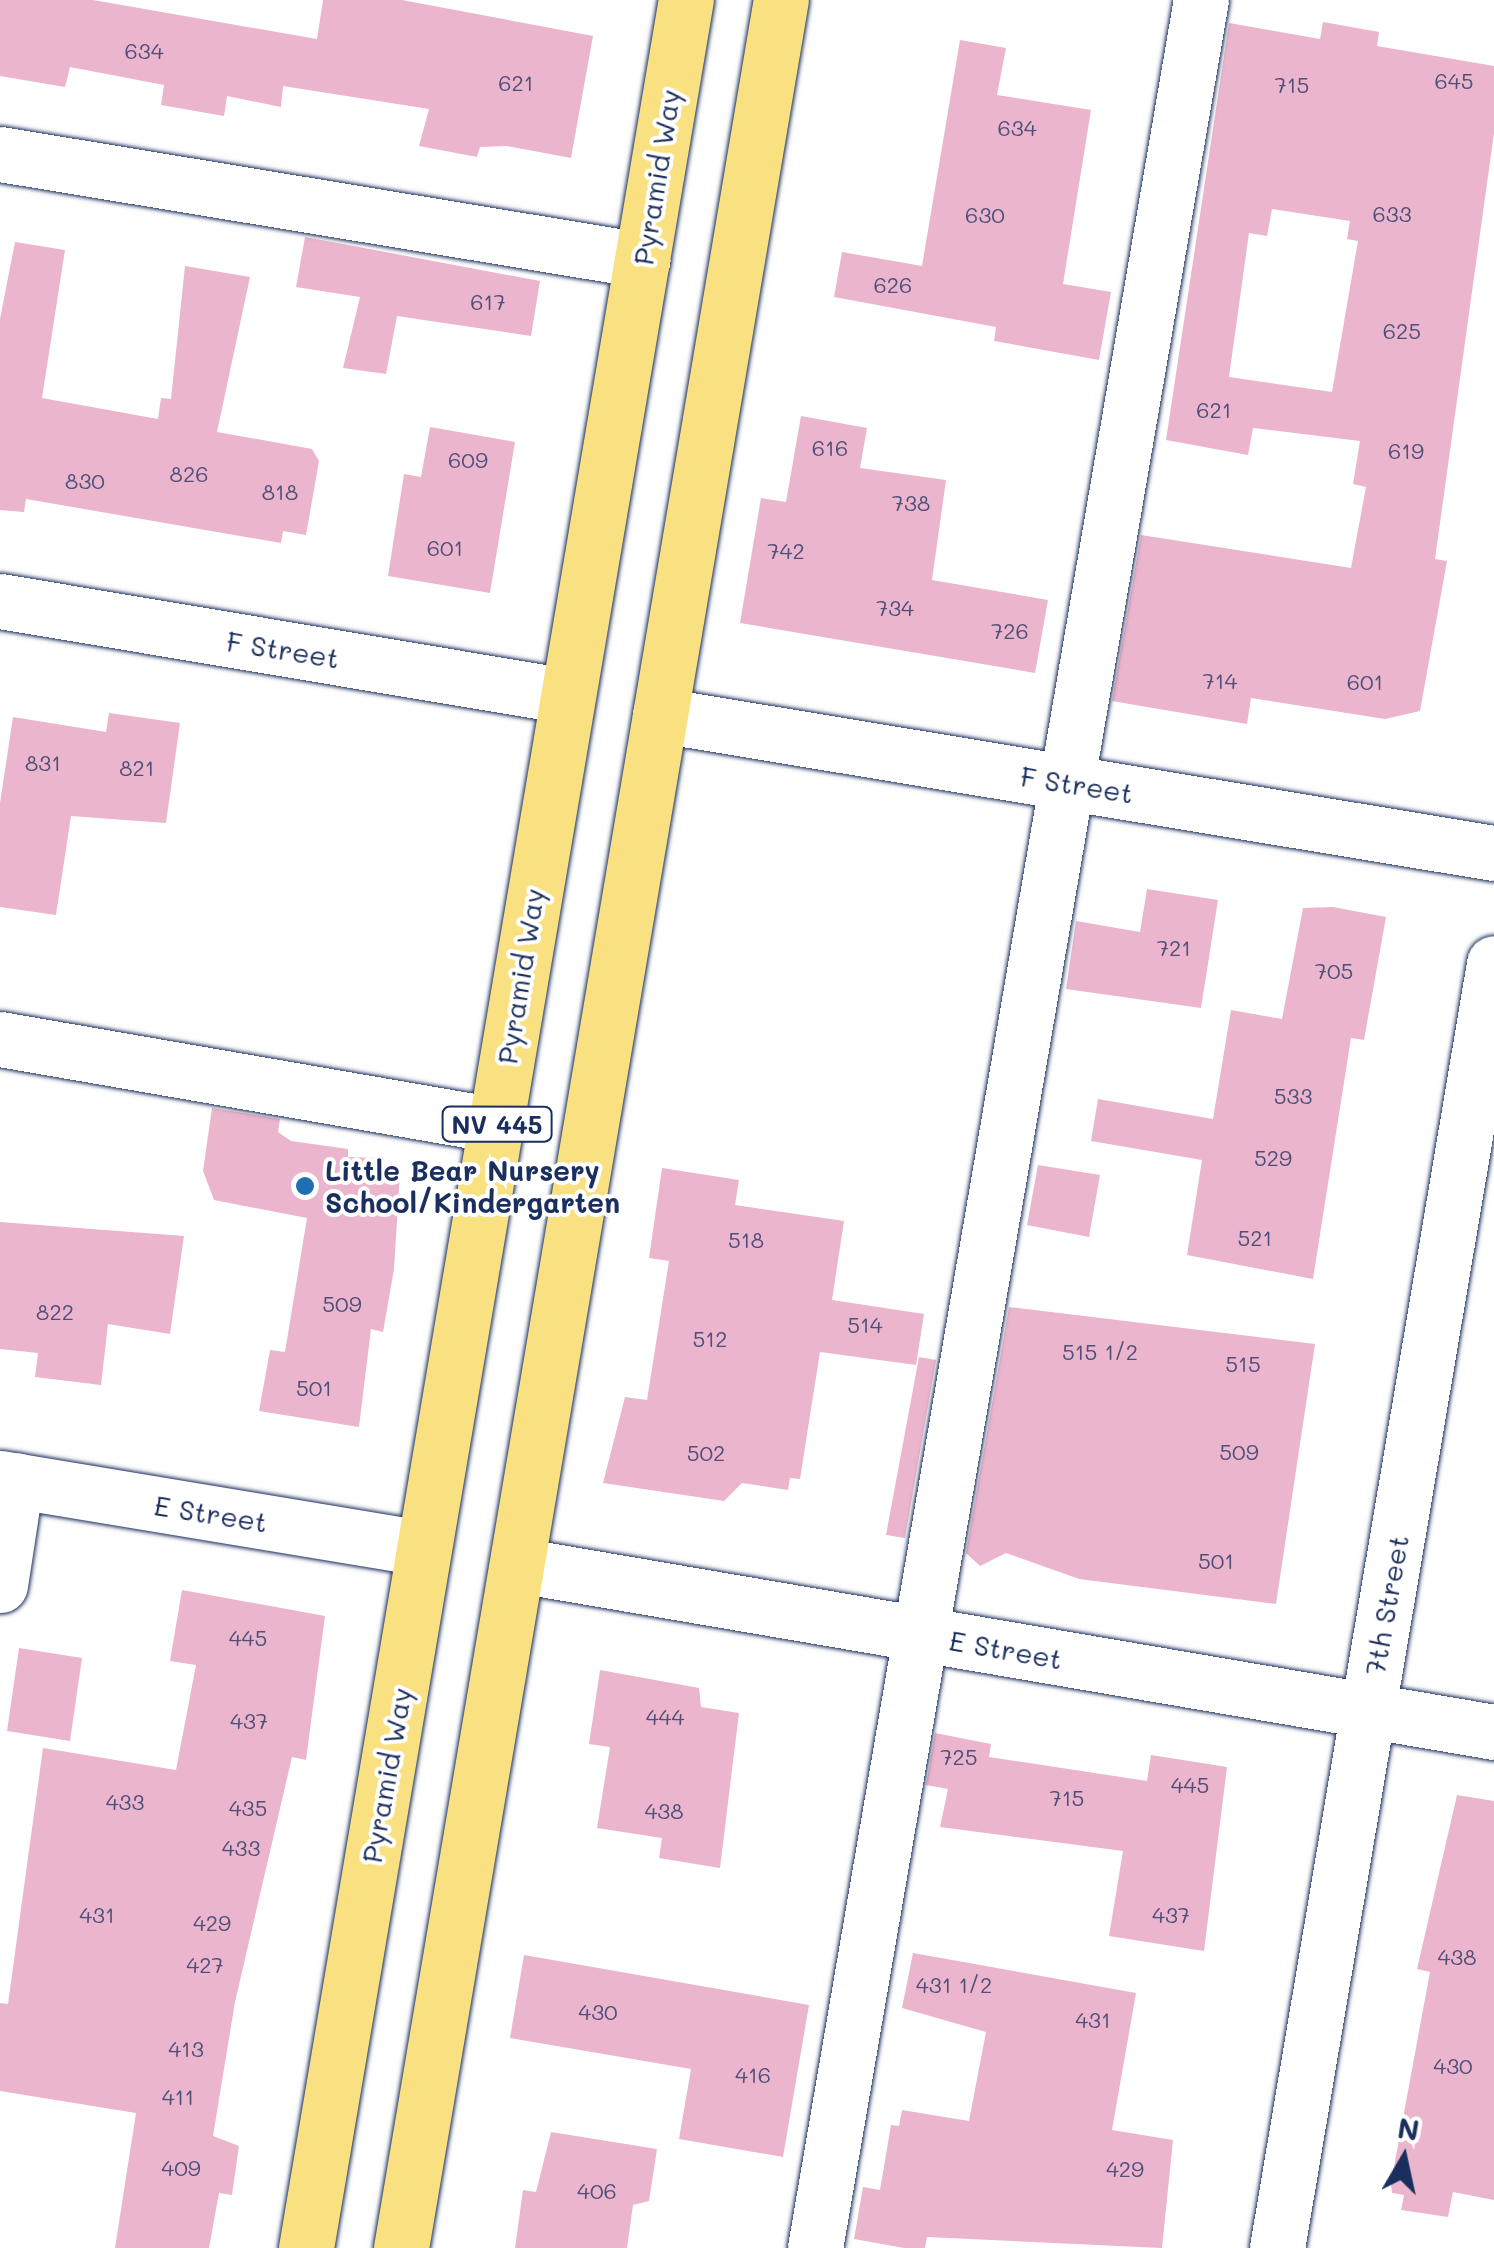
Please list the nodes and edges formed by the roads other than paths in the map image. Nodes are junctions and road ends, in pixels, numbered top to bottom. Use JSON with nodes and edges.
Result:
{"nodes":[{"id":1,"x":686,"y":0,"type":"edge"},
{"id":2,"x":781,"y":0,"type":"edge"},
{"id":3,"x":1201,"y":0,"type":"edge"},
{"id":4,"x":0,"y":154,"type":"edge"},
{"id":5,"x":642,"y":260,"type":"junction"},
{"id":6,"x":0,"y":601,"type":"edge"},
{"id":7,"x":566,"y":696,"type":"junction"},
{"id":8,"x":660,"y":715,"type":"junction"},
{"id":9,"x":1069,"y":783,"type":"junction"},
{"id":10,"x":1494,"y":854,"type":"edge"},
{"id":11,"x":1494,"y":963,"type":"edge"},
{"id":12,"x":0,"y":1039,"type":"edge"},
{"id":13,"x":496,"y":1125,"type":"junction"},
{"id":14,"x":8,"y":1479,"type":"edge"},
{"id":15,"x":422,"y":1548,"type":"junction"},
{"id":16,"x":518,"y":1565,"type":"junction"},
{"id":17,"x":0,"y":1585,"type":"edge"},
{"id":18,"x":924,"y":1636,"type":"junction"},
{"id":19,"x":1368,"y":1710,"type":"junction"},
{"id":20,"x":1494,"y":1732,"type":"edge"},
{"id":21,"x":306,"y":2248,"type":"edge"},
{"id":22,"x":401,"y":2248,"type":"edge"},
{"id":23,"x":815,"y":2248,"type":"edge"},
{"id":24,"x":1277,"y":2248,"type":"edge"}],
"edges":[{"from":1,"to":5,"type":"main road","name":"Pyramid Way","number":"NV 445"},
{"from":2,"to":8,"type":"main road","number":"NV 445"},
{"from":3,"to":9,"type":"street"},
{"from":4,"to":5,"type":"street"},
{"from":5,"to":7,"type":"main road","name":"Pyramid Way","number":"NV 445"},
{"from":6,"to":7,"type":"street","name":"F Street"},
{"from":7,"to":13,"type":"main road","name":"Pyramid Way","number":"NV 445"},
{"from":8,"to":9,"type":"street","name":"F Street"},
{"from":8,"to":16,"type":"main road","number":"NV 445"},
{"from":9,"to":10,"type":"street","name":"F Street"},
{"from":9,"to":18,"type":"street"},
{"from":11,"to":19,"type":"street","name":"7th Street"},
{"from":12,"to":13,"type":"street"},
{"from":13,"to":15,"type":"main road","name":"Pyramid Way","number":"NV 445"},
{"from":14,"to":15,"type":"street","name":"E Street"},
{"from":14,"to":17,"type":"street"},
{"from":15,"to":21,"type":"main road","name":"Pyramid Way","number":"NV 445"},
{"from":16,"to":18,"type":"street","name":"E Street"},
{"from":16,"to":22,"type":"main road","number":"NV 445"},
{"from":18,"to":19,"type":"street","name":"E Street"},
{"from":18,"to":23,"type":"street"},
{"from":19,"to":20,"type":"street","name":"E Street"},
{"from":19,"to":24,"type":"street","name":"7th Street"}]}
